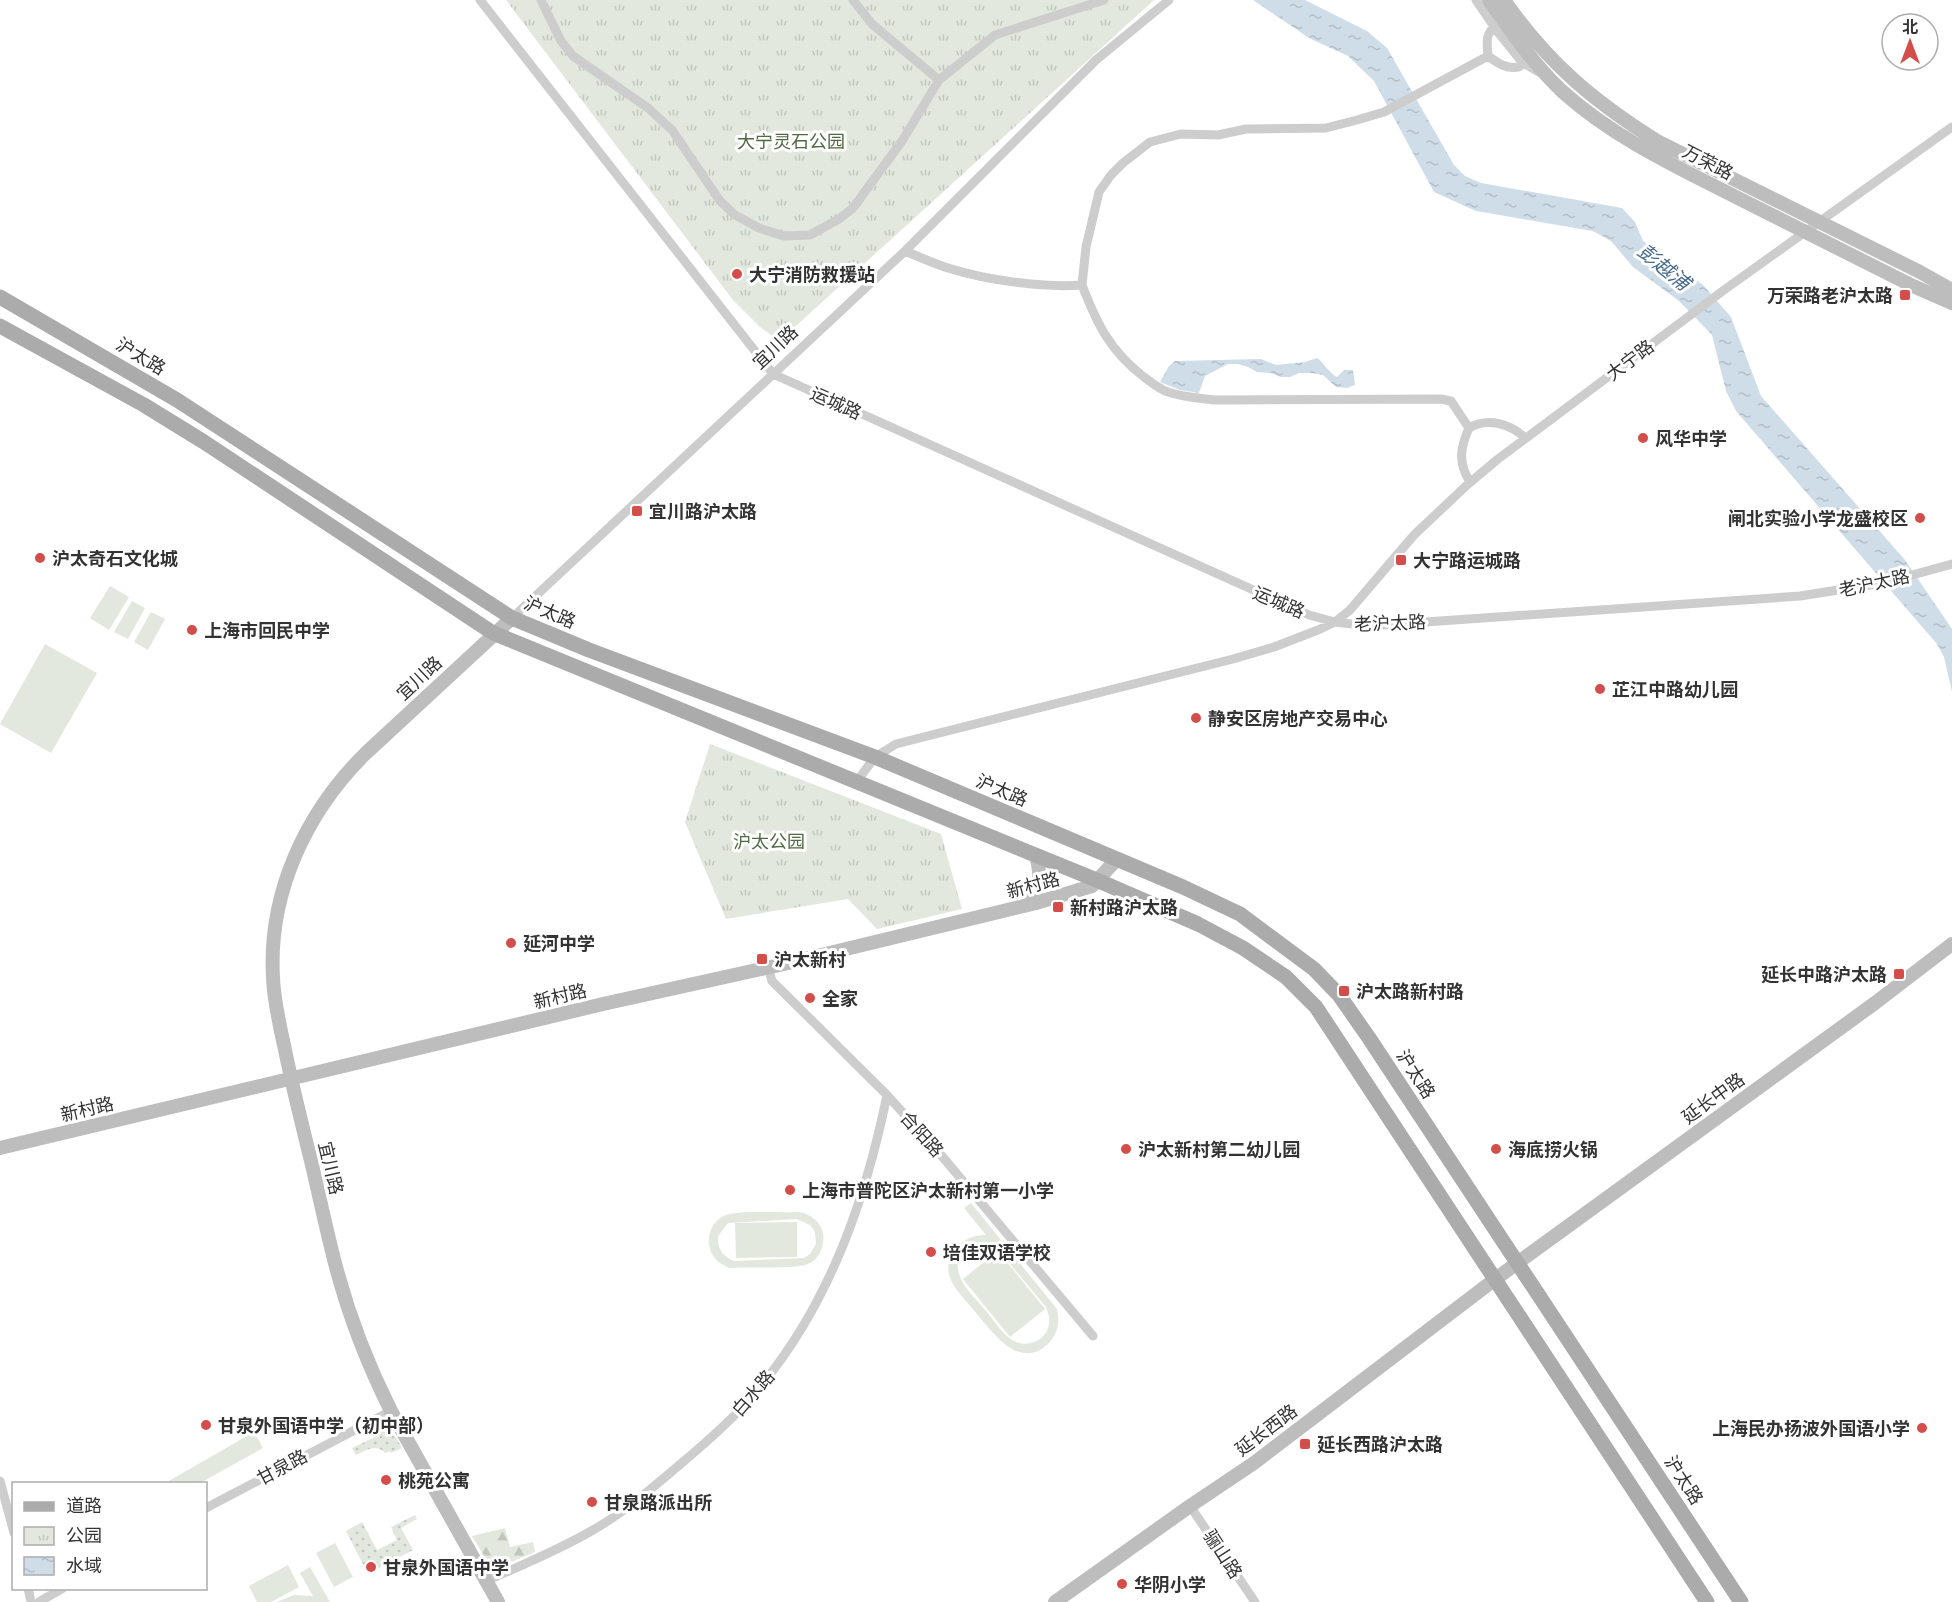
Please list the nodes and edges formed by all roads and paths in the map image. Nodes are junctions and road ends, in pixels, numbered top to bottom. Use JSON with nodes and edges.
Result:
{"nodes":[{"id":1,"x":480,"y":0,"type":"edge"},
{"id":2,"x":541,"y":0,"type":"edge"},
{"id":3,"x":853,"y":0,"type":"edge"},
{"id":4,"x":1104,"y":0,"type":"edge"},
{"id":5,"x":1169,"y":0,"type":"edge"},
{"id":6,"x":1476,"y":0,"type":"edge"},
{"id":7,"x":1489,"y":0,"type":"edge"},
{"id":8,"x":1504,"y":0,"type":"edge"},
{"id":9,"x":1511,"y":0,"type":"edge"},
{"id":10,"x":1517,"y":19,"type":"junction"},
{"id":11,"x":1494,"y":27,"type":"junction"},
{"id":12,"x":1488,"y":56,"type":"junction"},
{"id":13,"x":1522,"y":62,"type":"junction"},
{"id":14,"x":939,"y":80,"type":"junction"},
{"id":15,"x":1552,"y":81,"type":"junction"},
{"id":16,"x":1952,"y":127,"type":"edge"},
{"id":17,"x":1819,"y":222,"type":"junction"},
{"id":18,"x":1805,"y":231,"type":"junction"},
{"id":19,"x":904,"y":251,"type":"junction"},
{"id":20,"x":1082,"y":285,"type":"junction"},
{"id":21,"x":1952,"y":290,"type":"edge"},
{"id":22,"x":0,"y":297,"type":"edge"},
{"id":23,"x":1952,"y":303,"type":"edge"},
{"id":24,"x":0,"y":326,"type":"edge"},
{"id":25,"x":772,"y":374,"type":"junction"},
{"id":26,"x":1469,"y":428,"type":"junction"},
{"id":27,"x":1525,"y":438,"type":"junction"},
{"id":28,"x":1470,"y":482,"type":"junction"},
{"id":29,"x":1952,"y":564,"type":"edge"},
{"id":30,"x":512,"y":618,"type":"junction"},
{"id":31,"x":1335,"y":622,"type":"junction"},
{"id":32,"x":493,"y":633,"type":"junction"},
{"id":33,"x":875,"y":757,"type":"junction"},
{"id":34,"x":857,"y":781,"type":"junction"},
{"id":35,"x":1036,"y":855,"type":"junction"},
{"id":36,"x":1117,"y":859,"type":"junction"},
{"id":37,"x":1099,"y":881,"type":"junction"},
{"id":38,"x":1029,"y":904,"type":"junction"},
{"id":39,"x":1952,"y":944,"type":"edge"},
{"id":40,"x":768,"y":968,"type":"junction"},
{"id":41,"x":292,"y":1079,"type":"junction"},
{"id":42,"x":887,"y":1095,"type":"junction"},
{"id":43,"x":0,"y":1148,"type":"edge"},
{"id":44,"x":1516,"y":1263,"type":"junction"},
{"id":45,"x":1494,"y":1280,"type":"junction"},
{"id":46,"x":1093,"y":1336,"type":"dead end"},
{"id":47,"x":391,"y":1411,"type":"junction"},
{"id":48,"x":0,"y":1481,"type":"edge"},
{"id":49,"x":1190,"y":1506,"type":"junction"},
{"id":50,"x":207,"y":1507,"type":"edge"},
{"id":51,"x":12,"y":1526,"type":"edge"},
{"id":52,"x":486,"y":1581,"type":"junction"},
{"id":53,"x":60,"y":1590,"type":"edge"},
{"id":54,"x":39,"y":1602,"type":"edge"},
{"id":55,"x":498,"y":1602,"type":"edge"},
{"id":56,"x":1055,"y":1602,"type":"edge"},
{"id":57,"x":1255,"y":1602,"type":"edge"},
{"id":58,"x":1707,"y":1602,"type":"edge"},
{"id":59,"x":1741,"y":1602,"type":"edge"}],
"edges":[{"from":1,"to":25,"type":"street","name":"运城路"},
{"from":2,"to":14,"type":"street"},
{"from":3,"to":14,"type":"street"},
{"from":4,"to":14,"type":"street"},
{"from":5,"to":19,"type":"street","name":"宜川路"},
{"from":6,"to":11,"type":"street"},
{"from":7,"to":15,"type":"main road","name":"万荣路"},
{"from":8,"to":10,"type":"main road","name":"万荣路"},
{"from":9,"to":10,"type":"street"},
{"from":10,"to":17,"type":"main road","name":"万荣路"},
{"from":11,"to":12,"type":"street"},
{"from":11,"to":13,"type":"street"},
{"from":12,"to":13,"type":"street"},
{"from":12,"to":20,"type":"street"},
{"from":13,"to":15,"type":"street"},
{"from":15,"to":18,"type":"main road","name":"万荣路"},
{"from":16,"to":17,"type":"street","name":"大宁路"},
{"from":17,"to":18,"type":"street","name":"大宁路"},
{"from":17,"to":21,"type":"main road","name":"万荣路"},
{"from":18,"to":23,"type":"main road","name":"万荣路"},
{"from":18,"to":27,"type":"street","name":"大宁路"},
{"from":19,"to":20,"type":"street"},
{"from":19,"to":25,"type":"street","name":"宜川路"},
{"from":20,"to":26,"type":"street"},
{"from":22,"to":30,"type":"main road","name":"沪太路"},
{"from":24,"to":32,"type":"main road"},
{"from":25,"to":30,"type":"street","name":"宜川路"},
{"from":25,"to":31,"type":"street","name":"运城路"},
{"from":26,"to":27,"type":"street"},
{"from":26,"to":28,"type":"street"},
{"from":27,"to":28,"type":"street","name":"大宁路"},
{"from":28,"to":31,"type":"street","name":"大宁路"},
{"from":29,"to":31,"type":"street","name":"老沪太路"},
{"from":30,"to":32,"type":"main road","name":"宜川路"},
{"from":30,"to":33,"type":"main road","name":"沪太路"},
{"from":31,"to":33,"type":"street","name":"老沪太路"},
{"from":32,"to":34,"type":"main road"},
{"from":32,"to":41,"type":"main road","name":"宜川路"},
{"from":33,"to":34,"type":"street","name":"老沪太路"},
{"from":33,"to":36,"type":"main road","name":"沪太路"},
{"from":34,"to":35,"type":"main road"},
{"from":35,"to":37,"type":"main road"},
{"from":35,"to":38,"type":"main road"},
{"from":36,"to":37,"type":"main road","name":"新村路"},
{"from":36,"to":44,"type":"main road","name":"沪太路"},
{"from":37,"to":38,"type":"main road","name":"新村路"},
{"from":37,"to":45,"type":"main road"},
{"from":38,"to":40,"type":"main road","name":"新村路"},
{"from":39,"to":44,"type":"main road","name":"延长中路"},
{"from":40,"to":41,"type":"main road","name":"新村路"},
{"from":40,"to":42,"type":"street","name":"合阳路"},
{"from":41,"to":43,"type":"main road","name":"新村路"},
{"from":41,"to":47,"type":"main road","name":"宜川路"},
{"from":42,"to":46,"type":"street","name":"合阳路"},
{"from":42,"to":52,"type":"street","name":"白水路"},
{"from":44,"to":45,"type":"main road","name":"延长中路"},
{"from":44,"to":59,"type":"main road","name":"沪太路"},
{"from":45,"to":49,"type":"main road","name":"延长西路"},
{"from":45,"to":58,"type":"main road"},
{"from":47,"to":50,"type":"street","name":"甘泉路"},
{"from":47,"to":52,"type":"main road","name":"宜川路"},
{"from":48,"to":51,"type":"street"},
{"from":49,"to":56,"type":"main road","name":"延长西路"},
{"from":49,"to":57,"type":"street","name":"骊山路"},
{"from":52,"to":55,"type":"main road","name":"宜川路"},
{"from":53,"to":54,"type":"street"}]}
